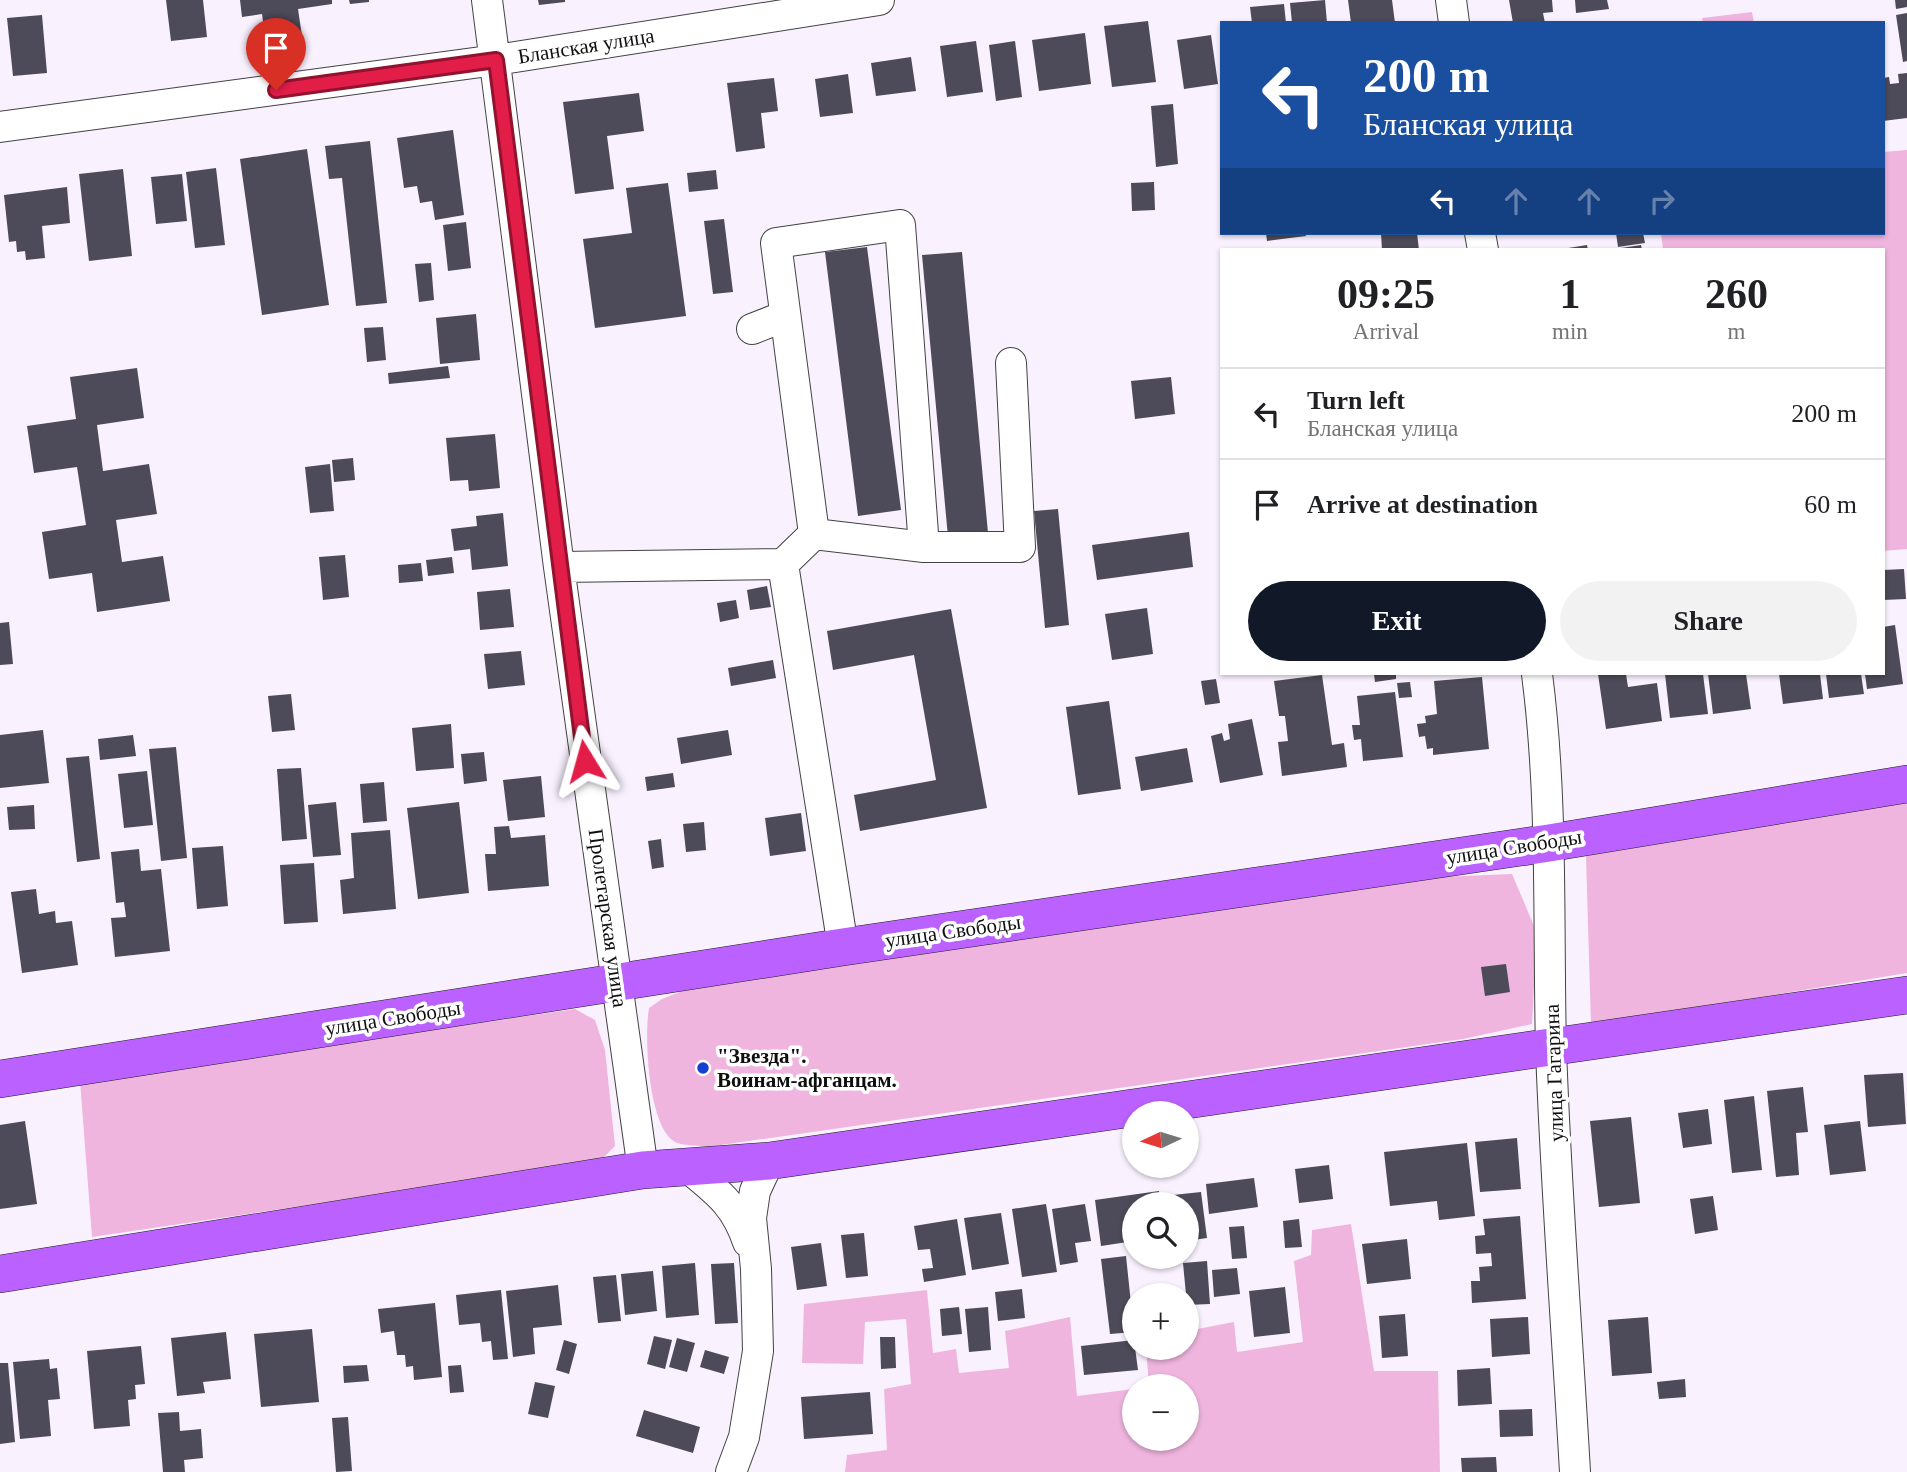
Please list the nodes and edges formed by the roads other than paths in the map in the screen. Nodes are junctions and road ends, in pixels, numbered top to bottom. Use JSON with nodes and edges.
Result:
{"nodes":[{"id":1,"x":487,"y":0,"type":"edge"},
{"id":2,"x":879,"y":0,"type":"edge"},
{"id":3,"x":1451,"y":0,"type":"edge"},
{"id":4,"x":1454,"y":21,"type":"edge"},
{"id":5,"x":496,"y":60,"type":"junction"},
{"id":6,"x":0,"y":127,"type":"edge"},
{"id":7,"x":785,"y":316,"type":"junction"},
{"id":8,"x":751,"y":329,"type":"dead end"},
{"id":9,"x":1011,"y":363,"type":"dead end"},
{"id":10,"x":814,"y":534,"type":"junction"},
{"id":11,"x":924,"y":547,"type":"junction"},
{"id":12,"x":783,"y":564,"type":"junction"},
{"id":13,"x":559,"y":567,"type":"junction"},
{"id":14,"x":1537,"y":675,"type":"edge"},
{"id":15,"x":1907,"y":784,"type":"edge"},
{"id":16,"x":1549,"y":842,"type":"junction"},
{"id":17,"x":843,"y":947,"type":"junction"},
{"id":18,"x":618,"y":984,"type":"junction"},
{"id":19,"x":1907,"y":995,"type":"edge"},
{"id":20,"x":1551,"y":1049,"type":"junction"},
{"id":21,"x":0,"y":1079,"type":"edge"},
{"id":22,"x":769,"y":1161,"type":"junction"},
{"id":23,"x":686,"y":1166,"type":"junction"},
{"id":24,"x":643,"y":1170,"type":"junction"},
{"id":25,"x":756,"y":1269,"type":"junction"},
{"id":26,"x":0,"y":1274,"type":"edge"},
{"id":27,"x":731,"y":1472,"type":"edge"},
{"id":28,"x":1575,"y":1472,"type":"edge"}],
"edges":[{"from":1,"to":5,"type":"street","name":"Пролетарская улица"},
{"from":2,"to":5,"type":"street","name":"Бланская улица"},
{"from":3,"to":4,"type":"street"},
{"from":5,"to":6,"type":"street","name":"Бланская улица"},
{"from":5,"to":13,"type":"street","name":"Пролетарская улица"},
{"from":7,"to":8,"type":"street"},
{"from":7,"to":10,"type":"street"},
{"from":7,"to":11,"type":"street"},
{"from":9,"to":11,"type":"street"},
{"from":10,"to":11,"type":"street"},
{"from":10,"to":12,"type":"street"},
{"from":12,"to":13,"type":"street"},
{"from":12,"to":17,"type":"street"},
{"from":13,"to":18,"type":"street","name":"Пролетарская улица"},
{"from":14,"to":16,"type":"street","name":"улица Гагарина"},
{"from":15,"to":16,"type":"main road","name":"улица Свободы"},
{"from":16,"to":17,"type":"main road","name":"улица Свободы"},
{"from":16,"to":20,"type":"street","name":"улица Гагарина"},
{"from":17,"to":18,"type":"main road","name":"улица Свободы"},
{"from":18,"to":21,"type":"main road","name":"улица Свободы"},
{"from":18,"to":24,"type":"street","name":"Пролетарская улица"},
{"from":19,"to":20,"type":"main road"},
{"from":20,"to":22,"type":"main road"},
{"from":20,"to":28,"type":"street","name":"улица Гагарина"},
{"from":22,"to":23,"type":"main road"},
{"from":22,"to":25,"type":"street"},
{"from":23,"to":24,"type":"main road"},
{"from":23,"to":25,"type":"street"},
{"from":24,"to":26,"type":"main road"},
{"from":25,"to":27,"type":"street"}]}
